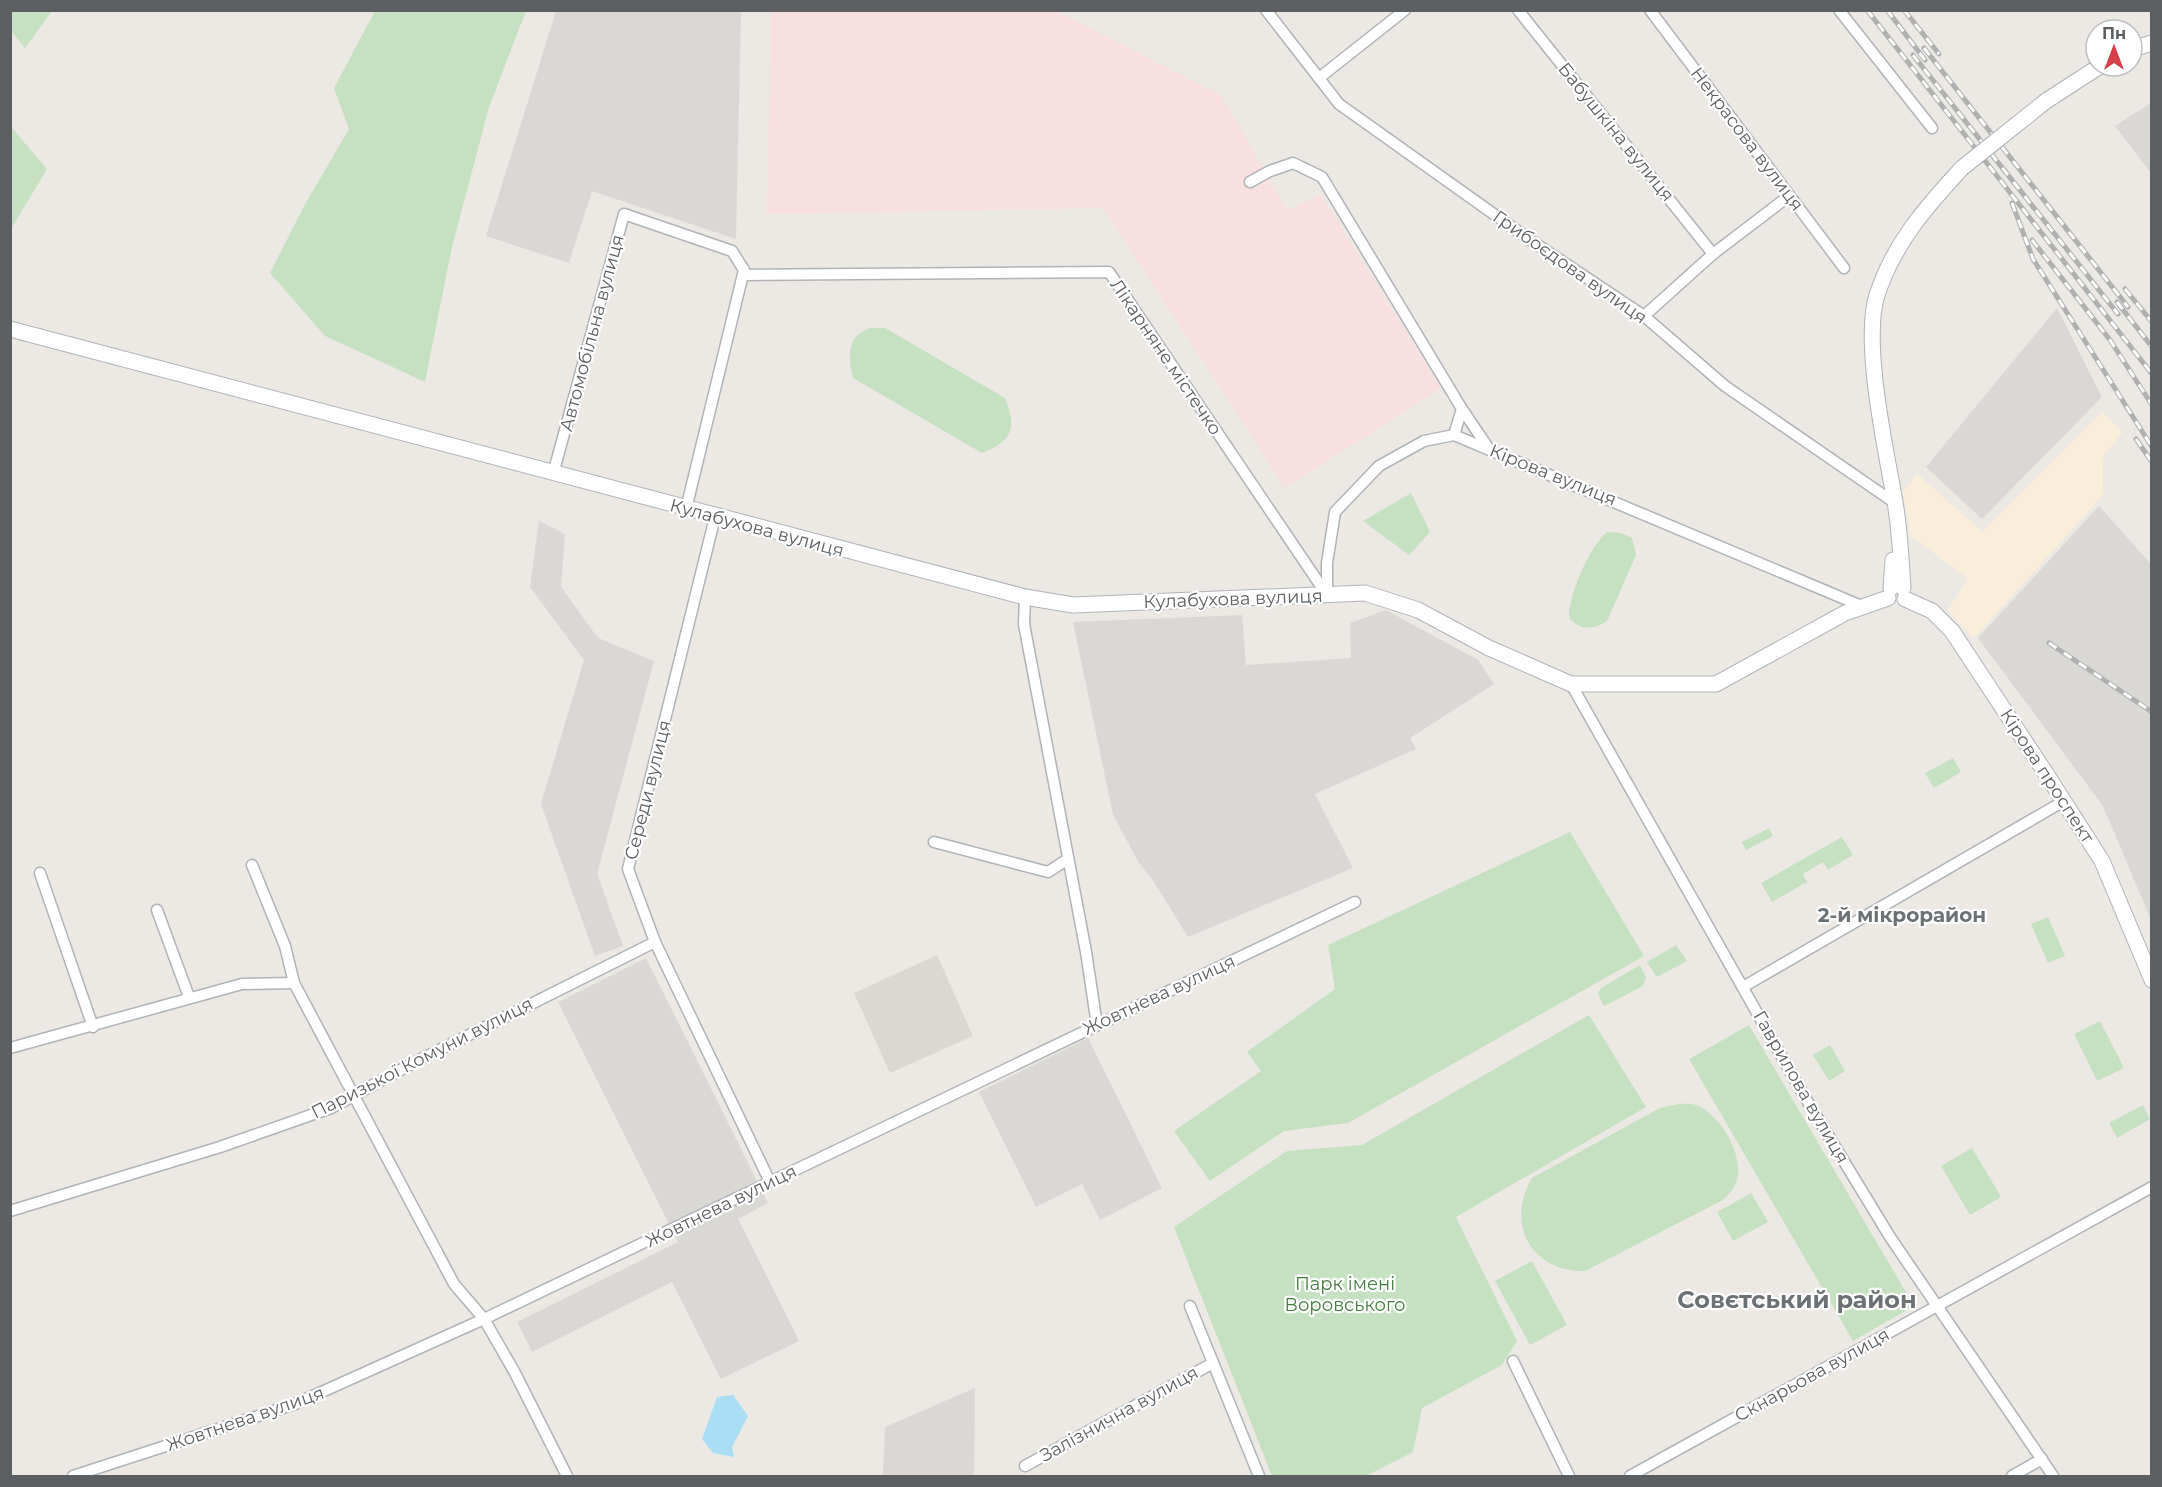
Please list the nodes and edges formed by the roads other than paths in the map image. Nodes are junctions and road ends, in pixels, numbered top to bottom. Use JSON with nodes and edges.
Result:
{"nodes":[{"id":1,"x":1266,"y":10,"type":"edge"},
{"id":2,"x":1405,"y":10,"type":"edge"},
{"id":3,"x":1518,"y":10,"type":"edge"},
{"id":4,"x":1650,"y":10,"type":"edge"},
{"id":5,"x":1839,"y":10,"type":"edge"},
{"id":6,"x":2084,"y":76,"type":"edge"},
{"id":7,"x":1319,"y":78,"type":"junction"},
{"id":8,"x":1932,"y":128,"type":"dead end"},
{"id":9,"x":1250,"y":182,"type":"dead end"},
{"id":10,"x":1789,"y":196,"type":"junction"},
{"id":11,"x":1713,"y":254,"type":"junction"},
{"id":12,"x":1844,"y":268,"type":"dead end"},
{"id":13,"x":743,"y":275,"type":"junction"},
{"id":14,"x":1644,"y":316,"type":"junction"},
{"id":15,"x":10,"y":328,"type":"edge"},
{"id":16,"x":1462,"y":410,"type":"junction"},
{"id":17,"x":1454,"y":435,"type":"junction"},
{"id":18,"x":1490,"y":449,"type":"junction"},
{"id":19,"x":554,"y":474,"type":"junction"},
{"id":20,"x":1895,"y":503,"type":"junction"},
{"id":21,"x":686,"y":509,"type":"junction"},
{"id":22,"x":715,"y":517,"type":"junction"},
{"id":23,"x":1897,"y":593,"type":"junction"},
{"id":24,"x":1327,"y":595,"type":"junction"},
{"id":25,"x":1025,"y":597,"type":"junction"},
{"id":26,"x":1864,"y":607,"type":"junction"},
{"id":27,"x":1571,"y":684,"type":"junction"},
{"id":28,"x":2064,"y":801,"type":"junction"},
{"id":29,"x":934,"y":842,"type":"dead end"},
{"id":30,"x":1068,"y":859,"type":"junction"},
{"id":31,"x":252,"y":865,"type":"dead end"},
{"id":32,"x":40,"y":873,"type":"dead end"},
{"id":33,"x":1354,"y":902,"type":"dead end"},
{"id":34,"x":157,"y":910,"type":"dead end"},
{"id":35,"x":656,"y":942,"type":"junction"},
{"id":36,"x":2151,"y":980,"type":"edge"},
{"id":37,"x":294,"y":983,"type":"junction"},
{"id":38,"x":1743,"y":987,"type":"junction"},
{"id":39,"x":189,"y":997,"type":"junction"},
{"id":40,"x":1097,"y":1025,"type":"junction"},
{"id":41,"x":93,"y":1027,"type":"junction"},
{"id":42,"x":10,"y":1048,"type":"edge"},
{"id":43,"x":352,"y":1096,"type":"junction"},
{"id":44,"x":770,"y":1182,"type":"junction"},
{"id":45,"x":2151,"y":1187,"type":"edge"},
{"id":46,"x":10,"y":1211,"type":"edge"},
{"id":47,"x":1936,"y":1305,"type":"junction"},
{"id":48,"x":1190,"y":1306,"type":"dead end"},
{"id":49,"x":484,"y":1319,"type":"junction"},
{"id":50,"x":1513,"y":1361,"type":"dead end"},
{"id":51,"x":1213,"y":1363,"type":"junction"},
{"id":52,"x":2042,"y":1459,"type":"junction"},
{"id":53,"x":1025,"y":1466,"type":"dead end"},
{"id":54,"x":73,"y":1476,"type":"edge"},
{"id":55,"x":567,"y":1476,"type":"edge"},
{"id":56,"x":1259,"y":1476,"type":"edge"},
{"id":57,"x":1569,"y":1476,"type":"edge"},
{"id":58,"x":1630,"y":1476,"type":"edge"},
{"id":59,"x":2012,"y":1476,"type":"edge"},
{"id":60,"x":2054,"y":1476,"type":"edge"}],
"edges":[{"from":1,"to":7,"type":"street","name":"Грибоєдова вулиця"},
{"from":2,"to":7,"type":"street"},
{"from":3,"to":11,"type":"street","name":"Бабушкіна вулиця"},
{"from":4,"to":10,"type":"street","name":"Некрасова вулиця"},
{"from":5,"to":8,"type":"street"},
{"from":6,"to":20,"type":"street","bridge":true},
{"from":7,"to":14,"type":"street","name":"Грибоєдова вулиця"},
{"from":9,"to":16,"type":"street"},
{"from":10,"to":11,"type":"street"},
{"from":10,"to":12,"type":"street","name":"Некрасова вулиця"},
{"from":11,"to":14,"type":"street"},
{"from":13,"to":19,"type":"street","name":"Автомобільна вулиця"},
{"from":13,"to":21,"type":"street"},
{"from":13,"to":24,"type":"street","name":"Лікарняне містечко"},
{"from":14,"to":20,"type":"street","name":"Грибоєдова вулиця"},
{"from":15,"to":19,"type":"street","name":"Кулабухова вулиця"},
{"from":16,"to":17,"type":"street"},
{"from":16,"to":18,"type":"street"},
{"from":17,"to":18,"type":"street","name":"Кірова вулиця"},
{"from":17,"to":24,"type":"street"},
{"from":18,"to":26,"type":"street","name":"Кірова вулиця"},
{"from":19,"to":21,"type":"street","name":"Кулабухова вулиця"},
{"from":20,"to":23,"type":"street"},
{"from":21,"to":22,"type":"street","name":"Кулабухова вулиця"},
{"from":22,"to":25,"type":"street","name":"Кулабухова вулиця"},
{"from":22,"to":35,"type":"street","name":"Середи вулиця"},
{"from":23,"to":26,"type":"street","name":"Кулабухова вулиця"},
{"from":23,"to":28,"type":"street","name":"Кірова проспект"},
{"from":24,"to":25,"type":"street","name":"Кулабухова вулиця"},
{"from":24,"to":27,"type":"street","name":"Кулабухова вулиця"},
{"from":25,"to":30,"type":"street"},
{"from":26,"to":27,"type":"street","name":"Кулабухова вулиця"},
{"from":27,"to":38,"type":"street","name":"Гаврилова вулиця"},
{"from":28,"to":36,"type":"street","name":"Кірова проспект"},
{"from":28,"to":38,"type":"street"},
{"from":29,"to":30,"type":"street"},
{"from":30,"to":40,"type":"street"},
{"from":31,"to":37,"type":"street"},
{"from":32,"to":41,"type":"street"},
{"from":33,"to":40,"type":"street","name":"Жовтнева вулиця"},
{"from":34,"to":39,"type":"street"},
{"from":35,"to":43,"type":"street","name":"Паризької Комуни вулиця"},
{"from":35,"to":44,"type":"street","name":"Середи вулиця"},
{"from":37,"to":39,"type":"street"},
{"from":37,"to":43,"type":"street"},
{"from":38,"to":47,"type":"street","name":"Гаврилова вулиця"},
{"from":39,"to":41,"type":"street"},
{"from":40,"to":44,"type":"street","name":"Жовтнева вулиця"},
{"from":41,"to":42,"type":"street"},
{"from":43,"to":46,"type":"street","name":"Паризької Комуни вулиця"},
{"from":43,"to":49,"type":"street"},
{"from":44,"to":49,"type":"street","name":"Жовтнева вулиця"},
{"from":45,"to":47,"type":"street","name":"Скнарьова вулиця"},
{"from":47,"to":52,"type":"street","name":"Гаврилова вулиця"},
{"from":47,"to":58,"type":"street","name":"Скнарьова вулиця"},
{"from":48,"to":51,"type":"street"},
{"from":49,"to":54,"type":"street","name":"Жовтнева вулиця"},
{"from":49,"to":55,"type":"street"},
{"from":50,"to":57,"type":"street"},
{"from":51,"to":53,"type":"street","name":"Залізнична вулиця"},
{"from":51,"to":56,"type":"street"},
{"from":52,"to":59,"type":"street"},
{"from":52,"to":60,"type":"street","name":"Гаврилова вулиця"}]}
